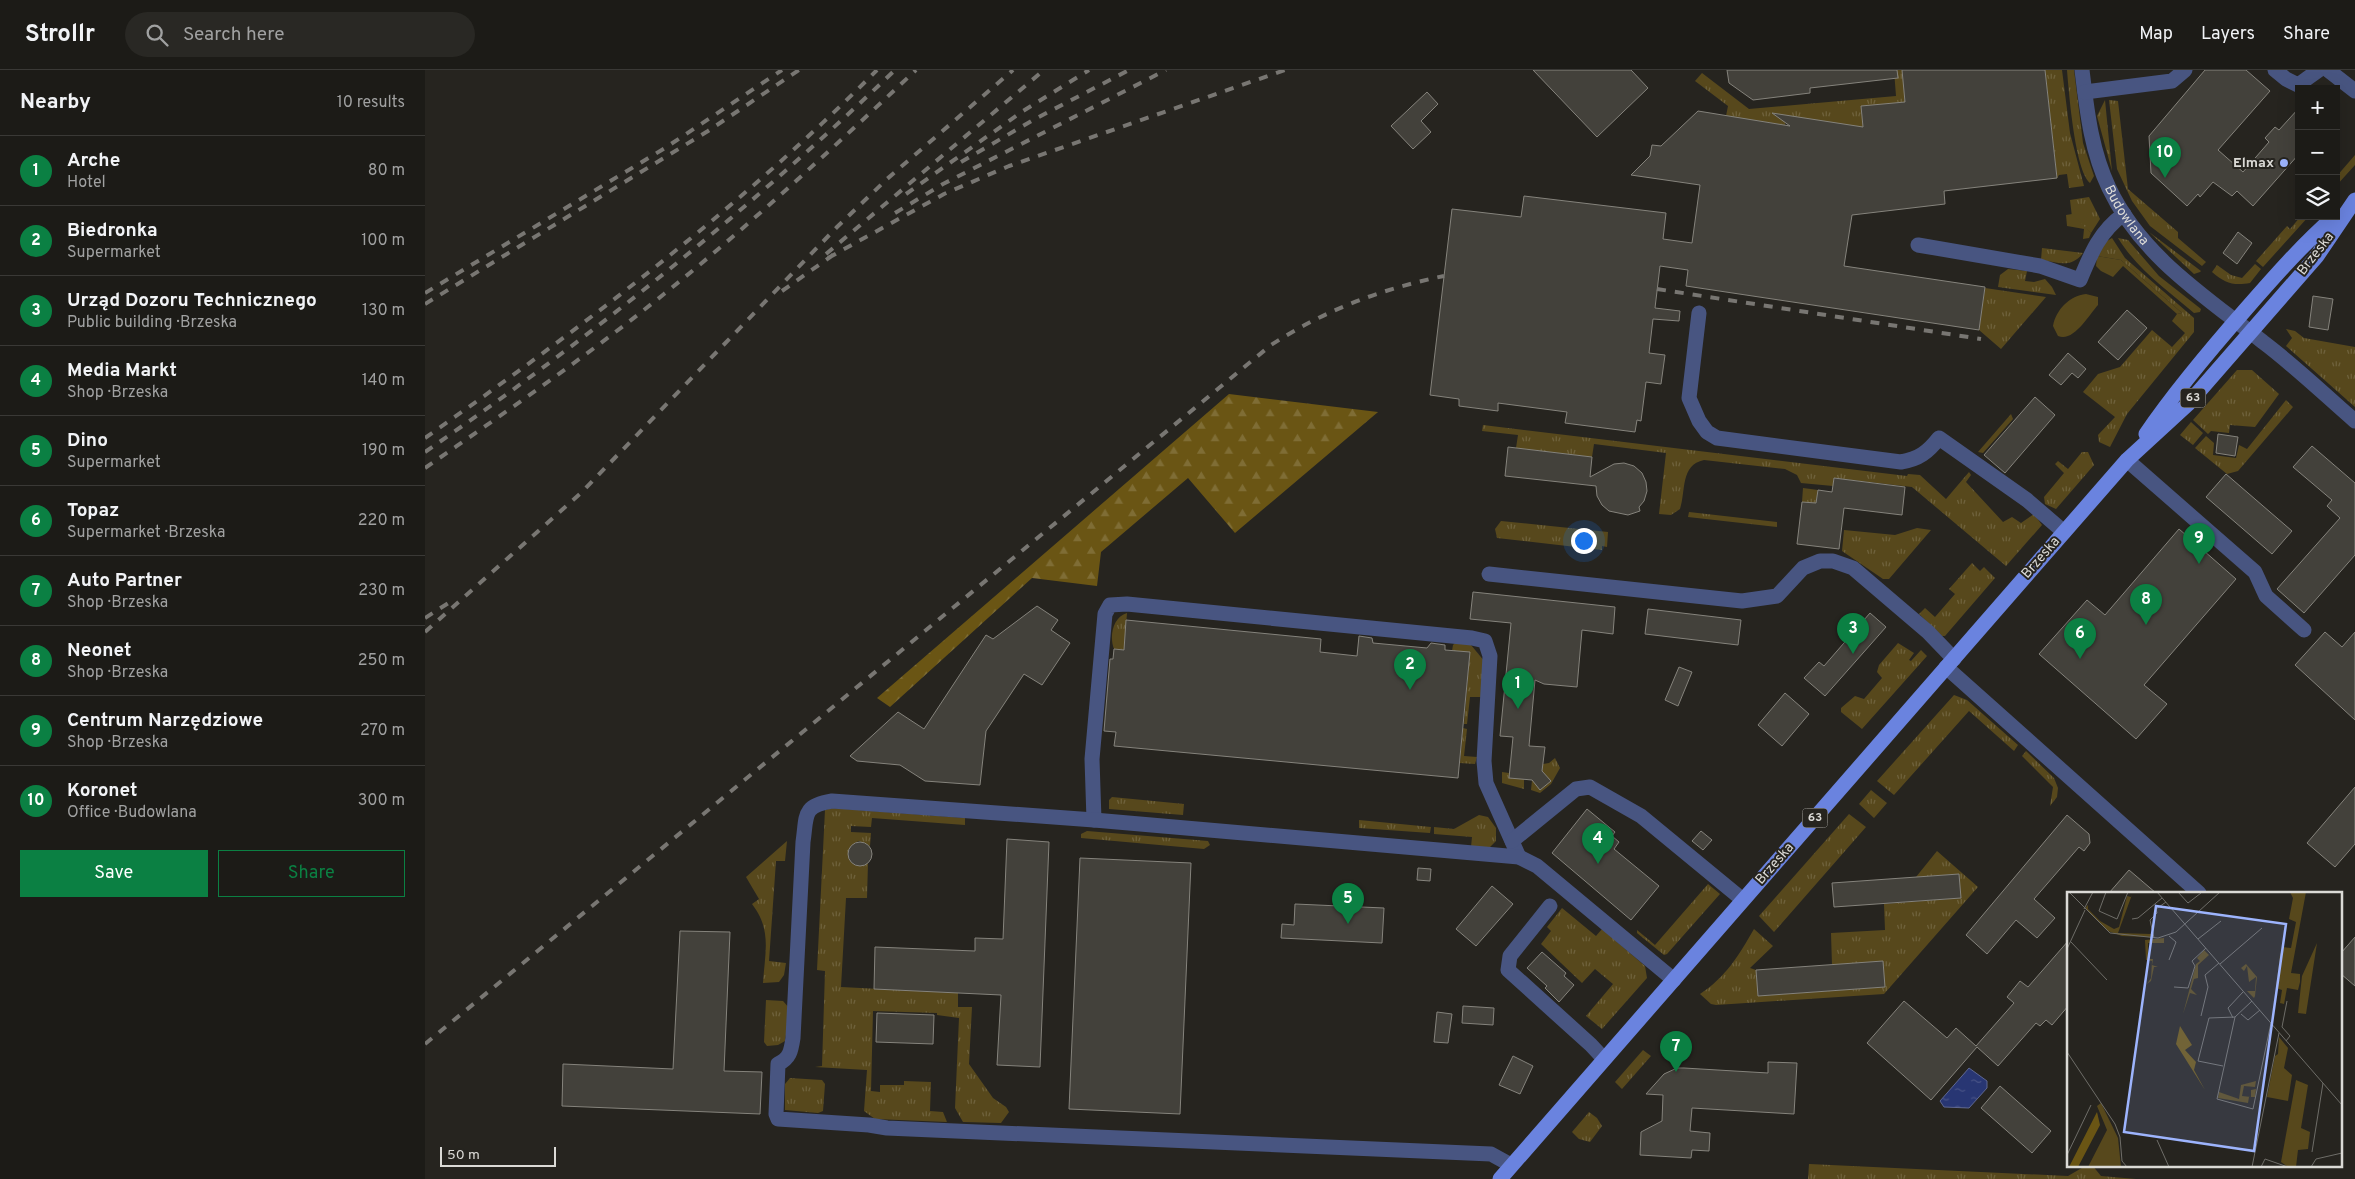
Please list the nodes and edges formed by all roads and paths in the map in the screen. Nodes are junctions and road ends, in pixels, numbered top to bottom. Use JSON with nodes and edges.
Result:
{"nodes":[{"id":1,"x":2082,"y":70,"type":"edge"},
{"id":2,"x":2185,"y":70,"type":"edge"},
{"id":3,"x":2275,"y":70,"type":"edge"},
{"id":4,"x":2319,"y":70,"type":"edge"},
{"id":5,"x":2328,"y":70,"type":"edge"},
{"id":6,"x":2355,"y":91,"type":"edge"},
{"id":7,"x":2085,"y":92,"type":"junction"},
{"id":8,"x":2355,"y":199,"type":"edge"},
{"id":9,"x":2340,"y":212,"type":"edge"},
{"id":10,"x":2124,"y":214,"type":"junction"},
{"id":11,"x":2330,"y":220,"type":"edge"},
{"id":12,"x":1917,"y":245,"type":"dead end"},
{"id":13,"x":1699,"y":313,"type":"dead end"},
{"id":14,"x":2235,"y":321,"type":"junction"},
{"id":15,"x":2250,"y":332,"type":"junction"},
{"id":16,"x":2355,"y":421,"type":"edge"},
{"id":17,"x":2128,"y":459,"type":"junction"},
{"id":18,"x":2063,"y":532,"type":"junction"},
{"id":19,"x":1489,"y":574,"type":"dead end"},
{"id":20,"x":2304,"y":630,"type":"dead end"},
{"id":21,"x":1950,"y":663,"type":"junction"},
{"id":22,"x":1094,"y":820,"type":"junction"},
{"id":23,"x":1512,"y":841,"type":"junction"},
{"id":24,"x":1519,"y":857,"type":"junction"},
{"id":25,"x":2198,"y":892,"type":"edge"},
{"id":26,"x":1743,"y":900,"type":"junction"},
{"id":27,"x":1550,"y":906,"type":"dead end"},
{"id":28,"x":1674,"y":980,"type":"junction"},
{"id":29,"x":1604,"y":1059,"type":"junction"},
{"id":30,"x":1511,"y":1166,"type":"junction"},
{"id":31,"x":1500,"y":1179,"type":"edge"}],
"edges":[{"from":1,"to":7,"type":"street","name":"Budowlana"},
{"from":2,"to":7,"type":"street"},
{"from":3,"to":4,"type":"street"},
{"from":5,"to":6,"type":"street"},
{"from":7,"to":10,"type":"street","name":"Budowlana"},
{"from":8,"to":9,"type":"main road","name":"Brzeska","number":"63"},
{"from":8,"to":15,"type":"main road","name":"Brzeska","number":"63"},
{"from":10,"to":12,"type":"street"},
{"from":10,"to":14,"type":"street","name":"Budowlana"},
{"from":11,"to":14,"type":"main road","name":"Brzeska","number":"63"},
{"from":13,"to":18,"type":"street"},
{"from":14,"to":15,"type":"street","name":"Budowlana"},
{"from":14,"to":17,"type":"main road","name":"Brzeska","number":"63"},
{"from":15,"to":16,"type":"street","name":"Budowlana"},
{"from":15,"to":17,"type":"main road","name":"Brzeska","number":"63"},
{"from":17,"to":18,"type":"main road","name":"Brzeska","number":"63"},
{"from":17,"to":20,"type":"street"},
{"from":18,"to":21,"type":"main road","name":"Brzeska","number":"63"},
{"from":19,"to":21,"type":"street"},
{"from":21,"to":25,"type":"street"},
{"from":21,"to":26,"type":"main road","name":"Brzeska","number":"63"},
{"from":22,"to":23,"type":"street"},
{"from":22,"to":24,"type":"street"},
{"from":22,"to":30,"type":"street"},
{"from":23,"to":24,"type":"street"},
{"from":23,"to":26,"type":"street"},
{"from":24,"to":28,"type":"street"},
{"from":26,"to":28,"type":"main road","name":"Brzeska","number":"63"},
{"from":27,"to":29,"type":"street"},
{"from":28,"to":29,"type":"main road","name":"Brzeska","number":"63"},
{"from":29,"to":30,"type":"main road","name":"Brzeska","number":"63"},
{"from":30,"to":31,"type":"main road","name":"Brzeska","number":"63"}]}
